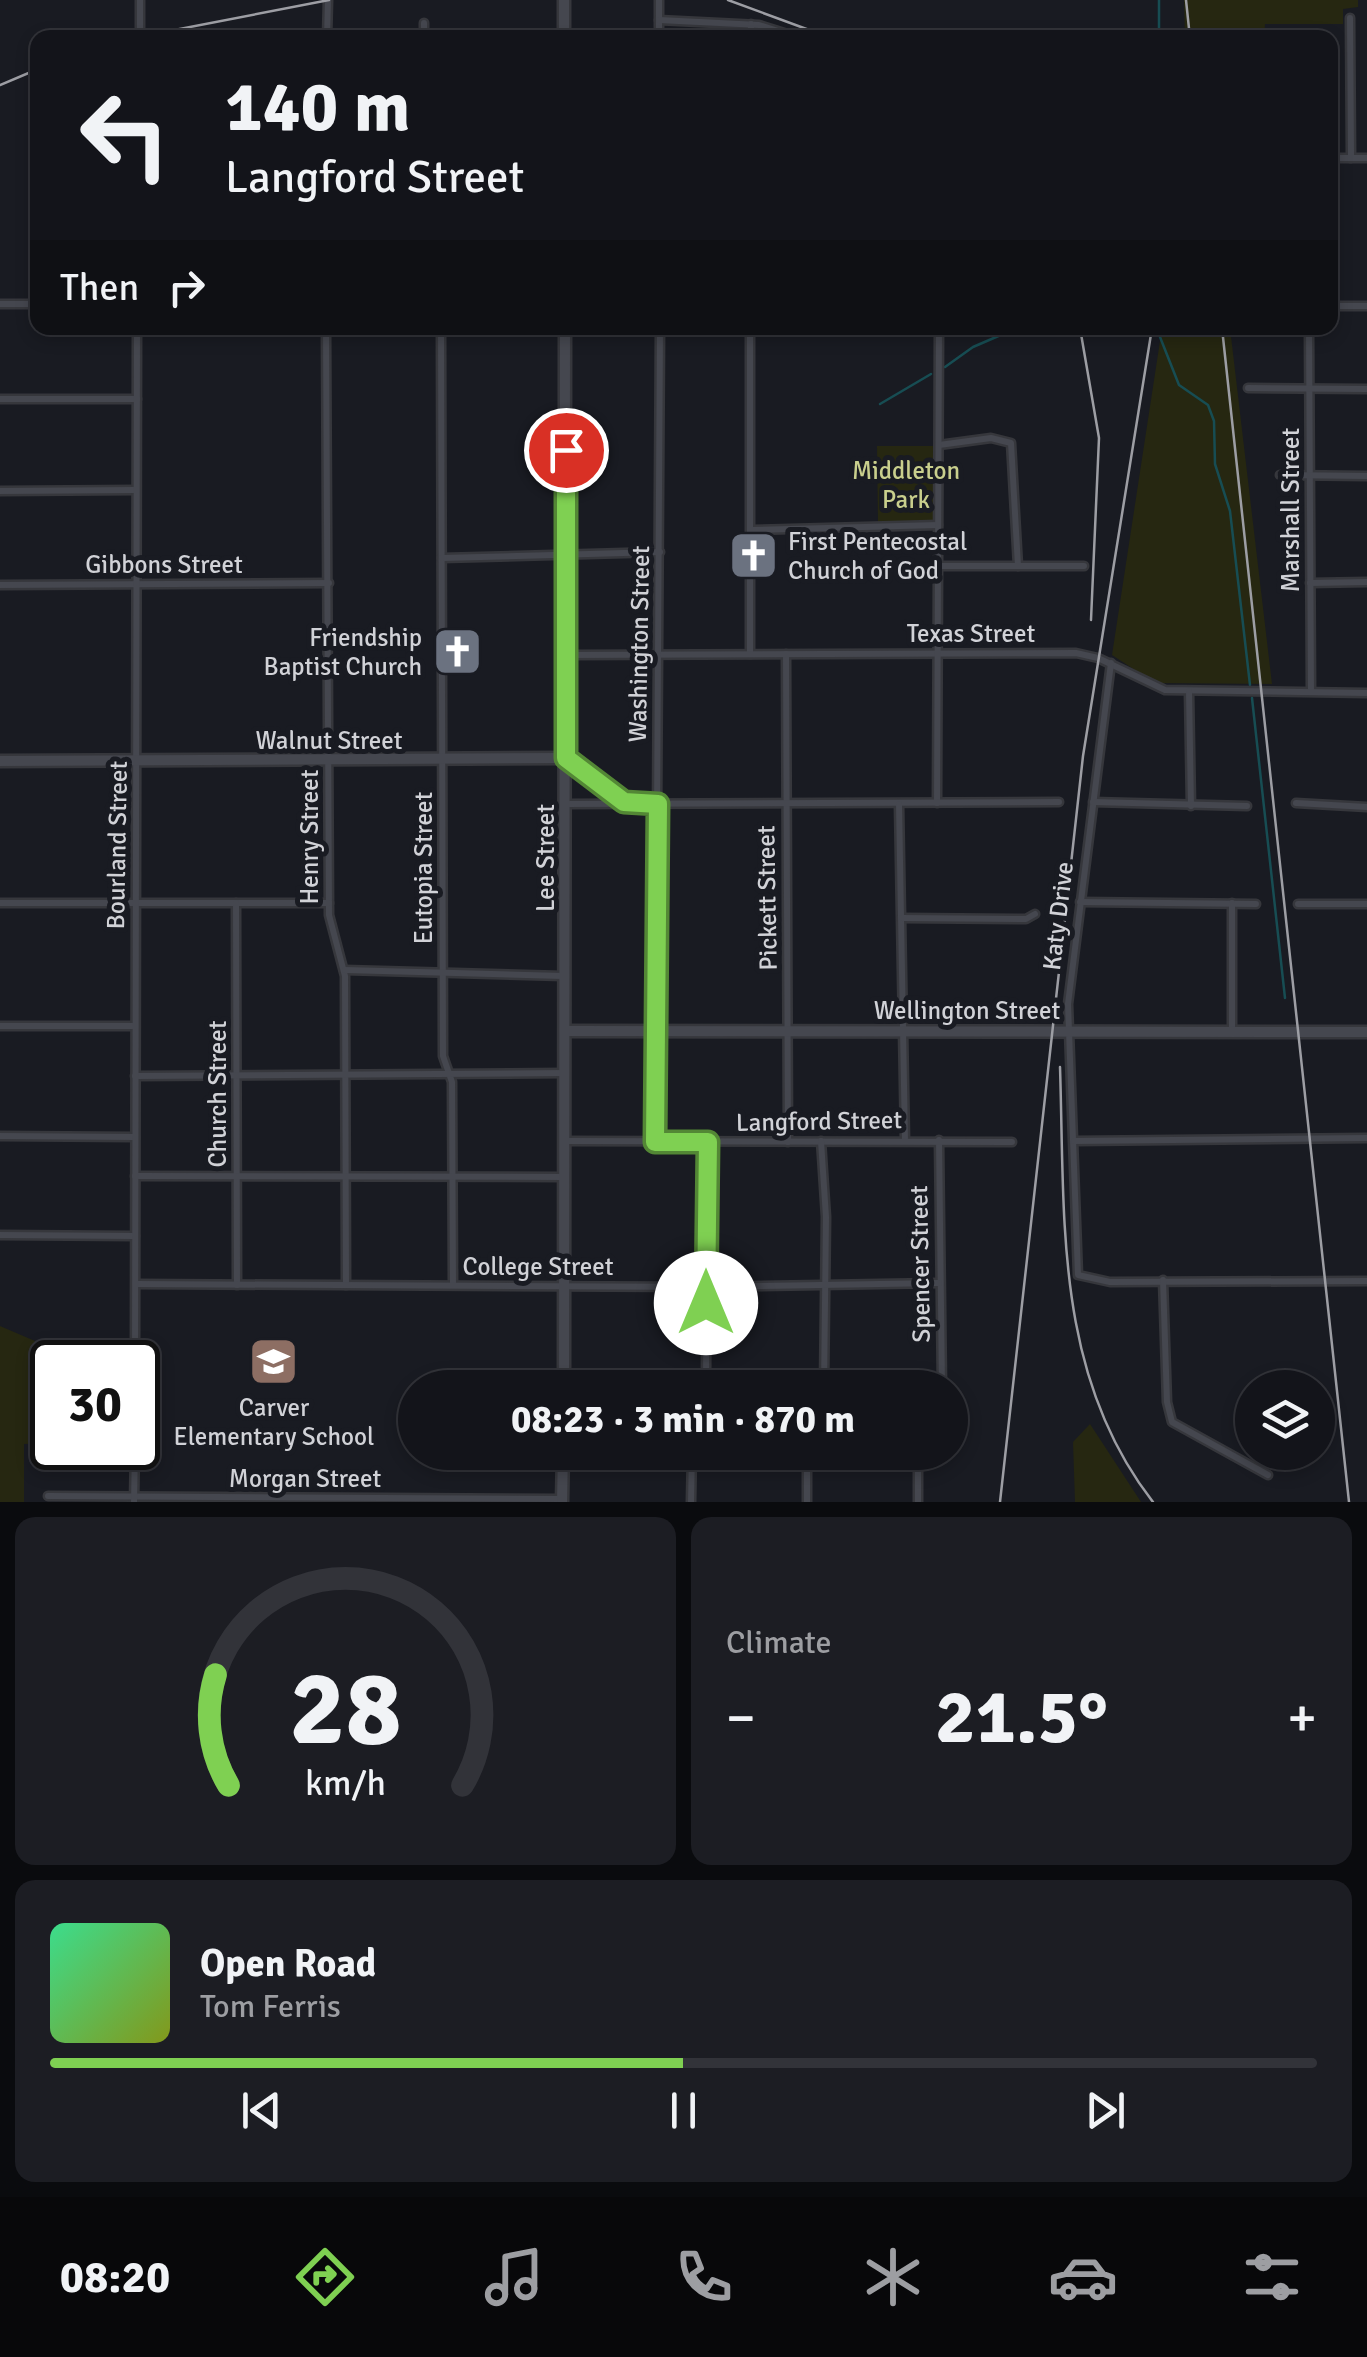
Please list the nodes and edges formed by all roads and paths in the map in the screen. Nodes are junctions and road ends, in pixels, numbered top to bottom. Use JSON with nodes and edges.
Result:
{"nodes":[{"id":1,"x":140,"y":0,"type":"edge"},
{"id":2,"x":328,"y":0,"type":"edge"},
{"id":3,"x":564,"y":0,"type":"edge"},
{"id":4,"x":658,"y":0,"type":"edge"},
{"id":5,"x":1350,"y":18,"type":"dead end"},
{"id":6,"x":659,"y":20,"type":"junction"},
{"id":7,"x":424,"y":22,"type":"dead end"},
{"id":8,"x":751,"y":24,"type":"junction"},
{"id":9,"x":140,"y":30,"type":"edge"},
{"id":10,"x":327,"y":30,"type":"edge"},
{"id":11,"x":424,"y":30,"type":"edge"},
{"id":12,"x":564,"y":30,"type":"edge"},
{"id":13,"x":659,"y":30,"type":"edge"},
{"id":14,"x":751,"y":30,"type":"edge"},
{"id":15,"x":772,"y":30,"type":"edge"},
{"id":16,"x":1338,"y":158,"type":"edge"},
{"id":17,"x":1351,"y":158,"type":"junction"},
{"id":18,"x":1367,"y":158,"type":"edge"},
{"id":19,"x":0,"y":304,"type":"edge"},
{"id":20,"x":30,"y":304,"type":"edge"},
{"id":21,"x":1338,"y":306,"type":"edge"},
{"id":22,"x":1367,"y":306,"type":"edge"},
{"id":23,"x":138,"y":335,"type":"edge"},
{"id":24,"x":326,"y":335,"type":"edge"},
{"id":25,"x":442,"y":335,"type":"edge"},
{"id":26,"x":565,"y":335,"type":"edge"},
{"id":27,"x":660,"y":335,"type":"edge"},
{"id":28,"x":750,"y":335,"type":"edge"},
{"id":29,"x":939,"y":335,"type":"edge"},
{"id":30,"x":1309,"y":335,"type":"edge"},
{"id":31,"x":1248,"y":388,"type":"dead end"},
{"id":32,"x":1309,"y":389,"type":"junction"},
{"id":33,"x":1367,"y":390,"type":"edge"},
{"id":34,"x":137,"y":398,"type":"junction"},
{"id":35,"x":0,"y":399,"type":"edge"},
{"id":36,"x":938,"y":445,"type":"junction"},
{"id":37,"x":1280,"y":476,"type":"dead end"},
{"id":38,"x":1309,"y":476,"type":"junction"},
{"id":39,"x":1367,"y":476,"type":"edge"},
{"id":40,"x":136,"y":490,"type":"junction"},
{"id":41,"x":0,"y":491,"type":"edge"},
{"id":42,"x":938,"y":525,"type":"junction"},
{"id":43,"x":751,"y":530,"type":"junction"},
{"id":44,"x":660,"y":552,"type":"junction"},
{"id":45,"x":566,"y":555,"type":"junction"},
{"id":46,"x":442,"y":558,"type":"junction"},
{"id":47,"x":937,"y":566,"type":"junction"},
{"id":48,"x":1018,"y":566,"type":"junction"},
{"id":49,"x":1084,"y":566,"type":"dead end"},
{"id":50,"x":1310,"y":582,"type":"junction"},
{"id":51,"x":1367,"y":582,"type":"edge"},
{"id":52,"x":137,"y":584,"type":"junction"},
{"id":53,"x":328,"y":584,"type":"junction"},
{"id":54,"x":0,"y":585,"type":"edge"},
{"id":55,"x":938,"y":653,"type":"junction"},
{"id":56,"x":658,"y":654,"type":"junction"},
{"id":57,"x":750,"y":654,"type":"junction"},
{"id":58,"x":786,"y":654,"type":"junction"},
{"id":59,"x":567,"y":655,"type":"junction"},
{"id":60,"x":1110,"y":663,"type":"junction"},
{"id":61,"x":1189,"y":691,"type":"junction"},
{"id":62,"x":1312,"y":692,"type":"junction"},
{"id":63,"x":1367,"y":692,"type":"edge"},
{"id":64,"x":566,"y":758,"type":"junction"},
{"id":65,"x":138,"y":760,"type":"junction"},
{"id":66,"x":330,"y":760,"type":"junction"},
{"id":67,"x":442,"y":760,"type":"junction"},
{"id":68,"x":0,"y":761,"type":"edge"},
{"id":69,"x":1059,"y":802,"type":"dead end"},
{"id":70,"x":1093,"y":802,"type":"junction"},
{"id":71,"x":937,"y":803,"type":"junction"},
{"id":72,"x":1296,"y":803,"type":"dead end"},
{"id":73,"x":565,"y":804,"type":"junction"},
{"id":74,"x":642,"y":804,"type":"junction"},
{"id":75,"x":658,"y":804,"type":"junction"},
{"id":76,"x":786,"y":804,"type":"junction"},
{"id":77,"x":899,"y":804,"type":"junction"},
{"id":78,"x":1192,"y":806,"type":"junction"},
{"id":79,"x":1247,"y":806,"type":"dead end"},
{"id":80,"x":1367,"y":807,"type":"edge"},
{"id":81,"x":1080,"y":902,"type":"junction"},
{"id":82,"x":0,"y":903,"type":"edge"},
{"id":83,"x":1232,"y":903,"type":"junction"},
{"id":84,"x":136,"y":904,"type":"junction"},
{"id":85,"x":236,"y":904,"type":"junction"},
{"id":86,"x":328,"y":904,"type":"junction"},
{"id":87,"x":1256,"y":904,"type":"dead end"},
{"id":88,"x":1298,"y":904,"type":"dead end"},
{"id":89,"x":1367,"y":904,"type":"edge"},
{"id":90,"x":1035,"y":914,"type":"dead end"},
{"id":91,"x":902,"y":918,"type":"junction"},
{"id":92,"x":345,"y":970,"type":"junction"},
{"id":93,"x":442,"y":971,"type":"junction"},
{"id":94,"x":566,"y":976,"type":"junction"},
{"id":95,"x":0,"y":1026,"type":"edge"},
{"id":96,"x":135,"y":1026,"type":"junction"},
{"id":97,"x":788,"y":1030,"type":"junction"},
{"id":98,"x":902,"y":1030,"type":"junction"},
{"id":99,"x":566,"y":1031,"type":"junction"},
{"id":100,"x":1067,"y":1031,"type":"junction"},
{"id":101,"x":656,"y":1032,"type":"junction"},
{"id":102,"x":1232,"y":1032,"type":"junction"},
{"id":103,"x":1367,"y":1032,"type":"edge"},
{"id":104,"x":346,"y":1072,"type":"junction"},
{"id":105,"x":566,"y":1072,"type":"junction"},
{"id":106,"x":446,"y":1073,"type":"junction"},
{"id":107,"x":236,"y":1074,"type":"junction"},
{"id":108,"x":135,"y":1076,"type":"junction"},
{"id":109,"x":0,"y":1136,"type":"edge"},
{"id":110,"x":135,"y":1137,"type":"junction"},
{"id":111,"x":1367,"y":1138,"type":"edge"},
{"id":112,"x":905,"y":1140,"type":"junction"},
{"id":113,"x":939,"y":1140,"type":"junction"},
{"id":114,"x":566,"y":1141,"type":"junction"},
{"id":115,"x":822,"y":1141,"type":"junction"},
{"id":116,"x":1074,"y":1141,"type":"junction"},
{"id":117,"x":655,"y":1142,"type":"junction"},
{"id":118,"x":708,"y":1142,"type":"junction"},
{"id":119,"x":788,"y":1142,"type":"junction"},
{"id":120,"x":1012,"y":1142,"type":"dead end"},
{"id":121,"x":135,"y":1176,"type":"junction"},
{"id":122,"x":237,"y":1176,"type":"junction"},
{"id":123,"x":346,"y":1176,"type":"junction"},
{"id":124,"x":566,"y":1177,"type":"junction"},
{"id":125,"x":452,"y":1178,"type":"junction"},
{"id":126,"x":0,"y":1234,"type":"edge"},
{"id":127,"x":134,"y":1236,"type":"junction"},
{"id":128,"x":1163,"y":1280,"type":"junction"},
{"id":129,"x":1367,"y":1281,"type":"edge"},
{"id":130,"x":939,"y":1282,"type":"junction"},
{"id":131,"x":136,"y":1284,"type":"junction"},
{"id":132,"x":238,"y":1284,"type":"junction"},
{"id":133,"x":346,"y":1285,"type":"junction"},
{"id":134,"x":453,"y":1285,"type":"junction"},
{"id":135,"x":824,"y":1285,"type":"junction"},
{"id":136,"x":565,"y":1286,"type":"junction"},
{"id":137,"x":706,"y":1287,"type":"junction"},
{"id":138,"x":135,"y":1340,"type":"edge"},
{"id":139,"x":564,"y":1370,"type":"edge"},
{"id":140,"x":706,"y":1370,"type":"edge"},
{"id":141,"x":824,"y":1370,"type":"edge"},
{"id":142,"x":941,"y":1370,"type":"edge"},
{"id":143,"x":134,"y":1470,"type":"edge"},
{"id":144,"x":563,"y":1470,"type":"edge"},
{"id":145,"x":692,"y":1470,"type":"edge"},
{"id":146,"x":807,"y":1470,"type":"edge"},
{"id":147,"x":918,"y":1470,"type":"edge"},
{"id":148,"x":1268,"y":1475,"type":"dead end"},
{"id":149,"x":48,"y":1496,"type":"dead end"},
{"id":150,"x":134,"y":1499,"type":"edge"},
{"id":151,"x":236,"y":1500,"type":"edge"},
{"id":152,"x":347,"y":1500,"type":"edge"},
{"id":153,"x":452,"y":1500,"type":"edge"},
{"id":154,"x":562,"y":1500,"type":"edge"},
{"id":155,"x":691,"y":1502,"type":"edge"},
{"id":156,"x":807,"y":1502,"type":"edge"},
{"id":157,"x":918,"y":1502,"type":"edge"}],
"edges":[{"from":1,"to":9,"type":"street"},
{"from":2,"to":10,"type":"street"},
{"from":3,"to":12,"type":"street"},
{"from":4,"to":6,"type":"street"},
{"from":5,"to":17,"type":"street"},
{"from":6,"to":8,"type":"street"},
{"from":6,"to":13,"type":"street"},
{"from":7,"to":11,"type":"street"},
{"from":8,"to":14,"type":"street"},
{"from":8,"to":15,"type":"street"},
{"from":16,"to":17,"type":"street"},
{"from":17,"to":18,"type":"street"},
{"from":19,"to":20,"type":"street"},
{"from":21,"to":22,"type":"street"},
{"from":23,"to":34,"type":"street","name":"Bourland Street"},
{"from":24,"to":53,"type":"street","name":"Henry Street"},
{"from":25,"to":46,"type":"street","name":"Eutopia Street"},
{"from":26,"to":45,"type":"street","name":"Lee Street"},
{"from":27,"to":44,"type":"street","name":"Washington Street"},
{"from":28,"to":43,"type":"street"},
{"from":29,"to":36,"type":"street"},
{"from":30,"to":32,"type":"street","name":"Marshall Street"},
{"from":31,"to":32,"type":"street"},
{"from":32,"to":33,"type":"street"},
{"from":32,"to":38,"type":"street","name":"Marshall Street"},
{"from":34,"to":35,"type":"street"},
{"from":34,"to":40,"type":"street","name":"Bourland Street"},
{"from":36,"to":42,"type":"street"},
{"from":36,"to":48,"type":"street"},
{"from":37,"to":38,"type":"street"},
{"from":38,"to":39,"type":"street"},
{"from":38,"to":50,"type":"street","name":"Marshall Street"},
{"from":40,"to":41,"type":"street"},
{"from":40,"to":52,"type":"street","name":"Bourland Street"},
{"from":42,"to":43,"type":"street"},
{"from":42,"to":47,"type":"street"},
{"from":43,"to":57,"type":"street"},
{"from":44,"to":45,"type":"street"},
{"from":44,"to":56,"type":"street","name":"Washington Street"},
{"from":45,"to":46,"type":"street"},
{"from":45,"to":59,"type":"street","name":"Lee Street"},
{"from":46,"to":67,"type":"street","name":"Eutopia Street"},
{"from":47,"to":48,"type":"street"},
{"from":47,"to":55,"type":"street"},
{"from":48,"to":49,"type":"street"},
{"from":50,"to":51,"type":"street"},
{"from":50,"to":62,"type":"street","name":"Marshall Street"},
{"from":52,"to":53,"type":"street","name":"Gibbons Street"},
{"from":52,"to":54,"type":"street","name":"Gibbons Street"},
{"from":52,"to":65,"type":"street","name":"Bourland Street"},
{"from":53,"to":66,"type":"street","name":"Henry Street"},
{"from":55,"to":58,"type":"street","name":"Texas Street"},
{"from":55,"to":60,"type":"street","name":"Texas Street"},
{"from":55,"to":71,"type":"street"},
{"from":56,"to":57,"type":"street","name":"Texas Street"},
{"from":56,"to":59,"type":"street","name":"Texas Street"},
{"from":56,"to":75,"type":"street","name":"Washington Street"},
{"from":57,"to":58,"type":"street","name":"Texas Street"},
{"from":58,"to":76,"type":"street","name":"Pickett Street"},
{"from":59,"to":64,"type":"street","name":"Lee Street"},
{"from":60,"to":61,"type":"street","name":"Texas Street"},
{"from":60,"to":70,"type":"street","name":"Katy Drive"},
{"from":61,"to":62,"type":"street","name":"Texas Street"},
{"from":61,"to":78,"type":"street"},
{"from":62,"to":63,"type":"street","name":"Texas Street"},
{"from":64,"to":67,"type":"street","name":"Walnut Street"},
{"from":64,"to":73,"type":"street","name":"Lee Street"},
{"from":64,"to":74,"type":"street"},
{"from":65,"to":66,"type":"street","name":"Walnut Street"},
{"from":65,"to":68,"type":"street","name":"Walnut Street"},
{"from":65,"to":84,"type":"street","name":"Bourland Street"},
{"from":66,"to":67,"type":"street","name":"Walnut Street"},
{"from":66,"to":86,"type":"street","name":"Henry Street"},
{"from":67,"to":93,"type":"street","name":"Eutopia Street"},
{"from":69,"to":71,"type":"street"},
{"from":70,"to":78,"type":"street"},
{"from":70,"to":81,"type":"street","name":"Katy Drive"},
{"from":71,"to":77,"type":"street"},
{"from":72,"to":80,"type":"street"},
{"from":73,"to":74,"type":"street"},
{"from":73,"to":94,"type":"street","name":"Lee Street"},
{"from":74,"to":75,"type":"street"},
{"from":75,"to":76,"type":"street"},
{"from":75,"to":101,"type":"street","name":"Washington Street"},
{"from":76,"to":77,"type":"street"},
{"from":76,"to":97,"type":"street","name":"Pickett Street"},
{"from":77,"to":91,"type":"street"},
{"from":78,"to":79,"type":"street"},
{"from":81,"to":83,"type":"street"},
{"from":81,"to":100,"type":"street","name":"Katy Drive"},
{"from":82,"to":84,"type":"street"},
{"from":83,"to":87,"type":"street"},
{"from":83,"to":102,"type":"street"},
{"from":84,"to":85,"type":"street"},
{"from":84,"to":96,"type":"street","name":"Bourland Street"},
{"from":85,"to":86,"type":"street"},
{"from":85,"to":107,"type":"street","name":"Church Street"},
{"from":86,"to":92,"type":"street","name":"Henry Street"},
{"from":88,"to":89,"type":"street"},
{"from":90,"to":91,"type":"street"},
{"from":91,"to":98,"type":"street"},
{"from":92,"to":93,"type":"street"},
{"from":92,"to":104,"type":"street","name":"Henry Street"},
{"from":93,"to":94,"type":"street"},
{"from":93,"to":106,"type":"street","name":"Eutopia Street"},
{"from":94,"to":99,"type":"street","name":"Lee Street"},
{"from":95,"to":96,"type":"street"},
{"from":96,"to":108,"type":"street","name":"Bourland Street"},
{"from":97,"to":98,"type":"street","name":"Wellington Street"},
{"from":97,"to":101,"type":"street","name":"Wellington Street"},
{"from":97,"to":119,"type":"street","name":"Pickett Street"},
{"from":98,"to":100,"type":"street","name":"Wellington Street"},
{"from":98,"to":112,"type":"street"},
{"from":99,"to":101,"type":"street","name":"Wellington Street"},
{"from":99,"to":105,"type":"street","name":"Lee Street"},
{"from":100,"to":102,"type":"street","name":"Wellington Street"},
{"from":100,"to":116,"type":"street","name":"Katy Drive"},
{"from":101,"to":117,"type":"street","name":"Washington Street"},
{"from":102,"to":103,"type":"street","name":"Wellington Street"},
{"from":104,"to":106,"type":"street"},
{"from":104,"to":107,"type":"street"},
{"from":104,"to":123,"type":"street","name":"Henry Street"},
{"from":105,"to":106,"type":"street"},
{"from":105,"to":114,"type":"street","name":"Lee Street"},
{"from":106,"to":125,"type":"street","name":"Eutopia Street"},
{"from":107,"to":108,"type":"street"},
{"from":107,"to":122,"type":"street","name":"Church Street"},
{"from":108,"to":110,"type":"street","name":"Bourland Street"},
{"from":109,"to":110,"type":"street"},
{"from":110,"to":121,"type":"street","name":"Bourland Street"},
{"from":111,"to":116,"type":"street"},
{"from":112,"to":113,"type":"street","name":"Langford Street"},
{"from":112,"to":115,"type":"street","name":"Langford Street"},
{"from":113,"to":120,"type":"street","name":"Langford Street"},
{"from":113,"to":130,"type":"street","name":"Spencer Street"},
{"from":114,"to":117,"type":"street","name":"Langford Street"},
{"from":114,"to":124,"type":"street","name":"Lee Street"},
{"from":115,"to":119,"type":"street","name":"Langford Street"},
{"from":115,"to":135,"type":"street"},
{"from":116,"to":128,"type":"street","name":"Katy Drive"},
{"from":117,"to":118,"type":"street","name":"Langford Street"},
{"from":118,"to":119,"type":"street","name":"Langford Street"},
{"from":118,"to":137,"type":"street"},
{"from":121,"to":122,"type":"street"},
{"from":121,"to":127,"type":"street","name":"Bourland Street"},
{"from":122,"to":123,"type":"street"},
{"from":122,"to":132,"type":"street","name":"Church Street"},
{"from":123,"to":125,"type":"street"},
{"from":123,"to":133,"type":"street","name":"Henry Street"},
{"from":124,"to":125,"type":"street"},
{"from":124,"to":136,"type":"street","name":"Lee Street"},
{"from":125,"to":134,"type":"street","name":"Eutopia Street"},
{"from":126,"to":127,"type":"street"},
{"from":127,"to":131,"type":"street","name":"Bourland Street"},
{"from":128,"to":129,"type":"street"},
{"from":128,"to":148,"type":"street"},
{"from":130,"to":135,"type":"street","name":"College Street"},
{"from":130,"to":142,"type":"street","name":"Spencer Street"},
{"from":131,"to":132,"type":"street","name":"College Street"},
{"from":131,"to":138,"type":"street","name":"Bourland Street"},
{"from":132,"to":133,"type":"street","name":"College Street"},
{"from":133,"to":134,"type":"street","name":"College Street"},
{"from":134,"to":136,"type":"street","name":"College Street"},
{"from":135,"to":137,"type":"street","name":"College Street"},
{"from":135,"to":141,"type":"street"},
{"from":136,"to":137,"type":"street","name":"College Street"},
{"from":136,"to":139,"type":"street","name":"Lee Street"},
{"from":137,"to":140,"type":"street"},
{"from":143,"to":150,"type":"street"},
{"from":144,"to":154,"type":"street"},
{"from":145,"to":155,"type":"street"},
{"from":146,"to":156,"type":"street"},
{"from":147,"to":157,"type":"street"},
{"from":149,"to":150,"type":"street","name":"Morgan Street"},
{"from":150,"to":151,"type":"street","name":"Morgan Street"},
{"from":151,"to":152,"type":"street","name":"Morgan Street"},
{"from":152,"to":153,"type":"street","name":"Morgan Street"},
{"from":153,"to":154,"type":"street","name":"Morgan Street"}]}
